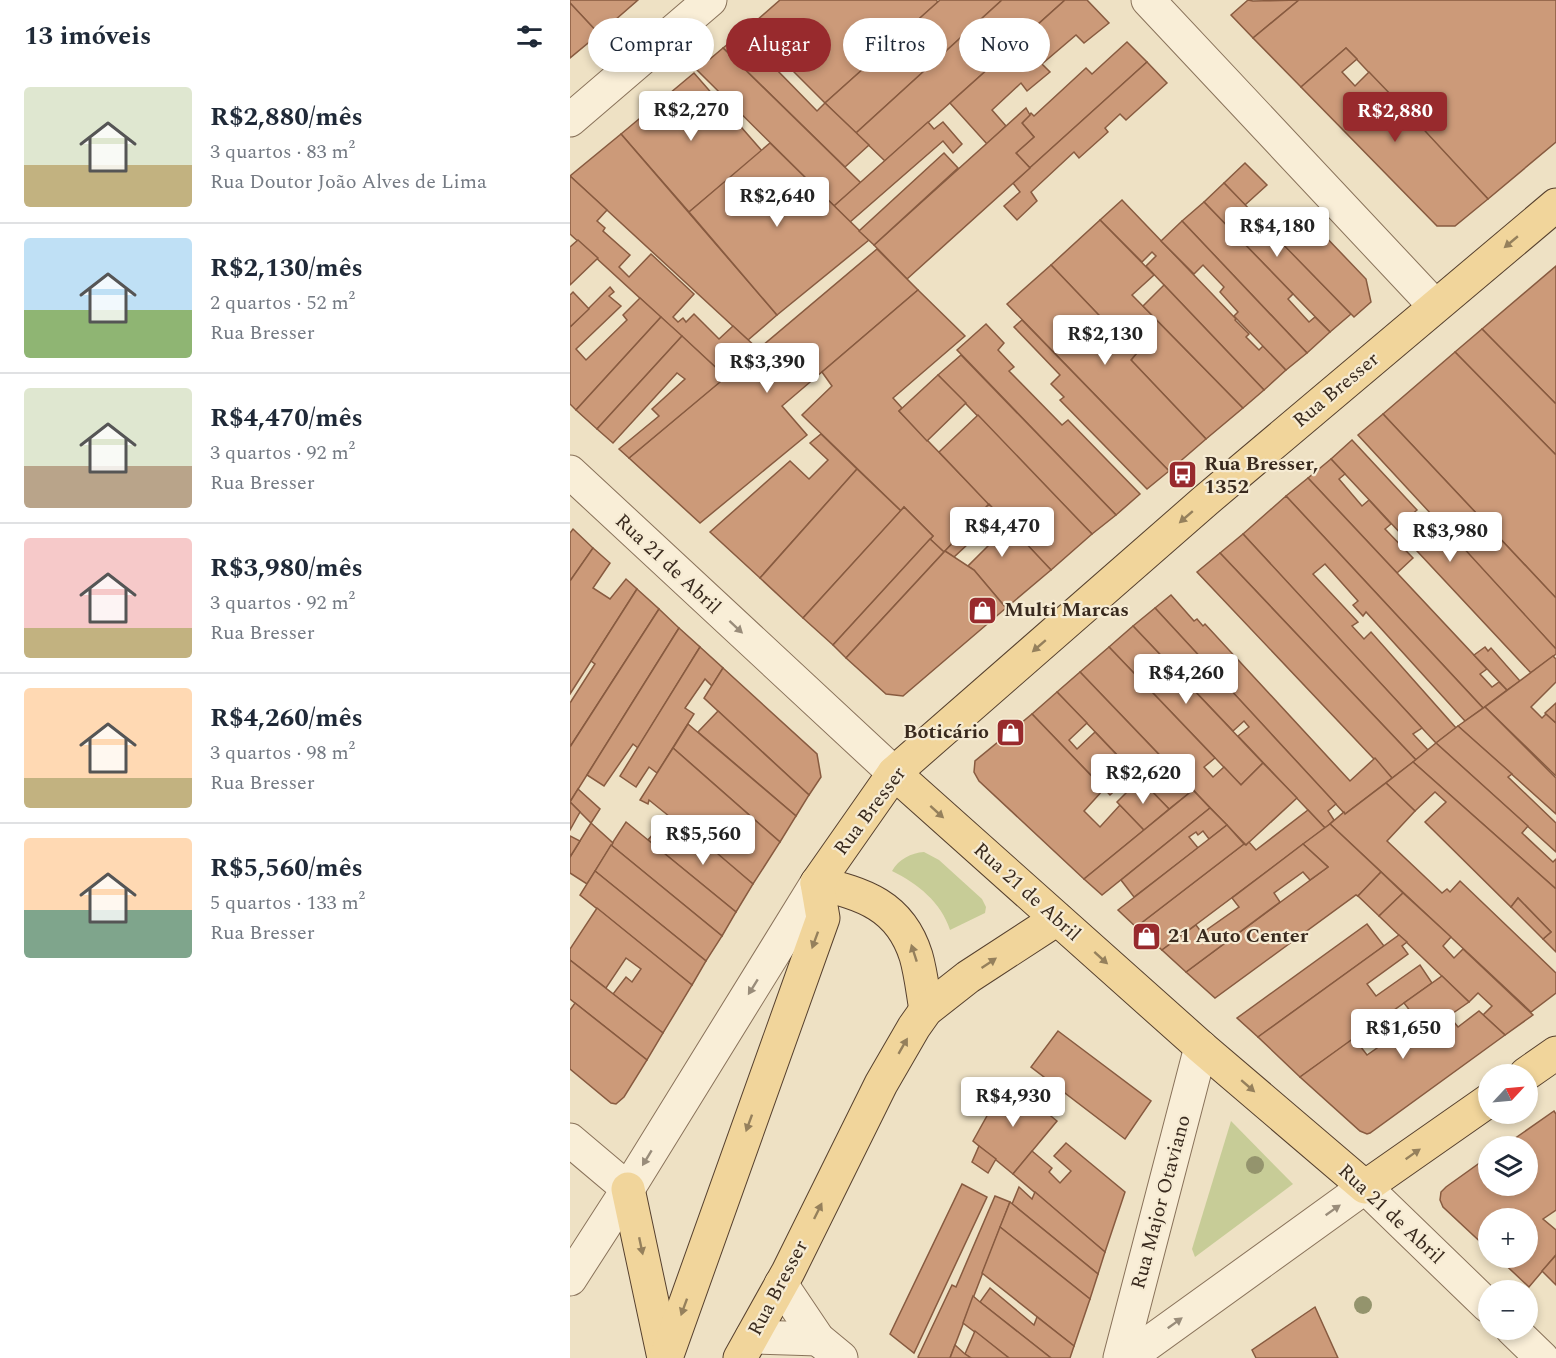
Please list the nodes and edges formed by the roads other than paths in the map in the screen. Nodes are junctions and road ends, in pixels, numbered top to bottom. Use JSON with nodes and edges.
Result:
{"nodes":[{"id":1,"x":710,"y":0,"type":"edge"},
{"id":2,"x":1148,"y":0,"type":"edge"},
{"id":3,"x":570,"y":120,"type":"edge"},
{"id":4,"x":1556,"y":205,"type":"edge"},
{"id":5,"x":1435,"y":306,"type":"junction"},
{"id":6,"x":570,"y":472,"type":"edge"},
{"id":7,"x":894,"y":773,"type":"junction"},
{"id":8,"x":817,"y":884,"type":"junction"},
{"id":9,"x":1057,"y":919,"type":"junction"},
{"id":10,"x":926,"y":1010,"type":"junction"},
{"id":11,"x":1201,"y":1047,"type":"junction"},
{"id":12,"x":1556,"y":1053,"type":"edge"},
{"id":13,"x":1538,"y":1066,"type":"edge"},
{"id":14,"x":1478,"y":1108,"type":"edge"},
{"id":15,"x":570,"y":1140,"type":"edge"},
{"id":16,"x":1365,"y":1187,"type":"junction"},
{"id":17,"x":628,"y":1189,"type":"junction"},
{"id":18,"x":570,"y":1278,"type":"edge"},
{"id":19,"x":781,"y":1284,"type":"junction"},
{"id":20,"x":1478,"y":1296,"type":"edge"},
{"id":21,"x":1523,"y":1340,"type":"edge"},
{"id":22,"x":746,"y":1348,"type":"edge"},
{"id":23,"x":830,"y":1349,"type":"edge"},
{"id":24,"x":665,"y":1358,"type":"edge"},
{"id":25,"x":1120,"y":1358,"type":"edge"},
{"id":26,"x":1128,"y":1358,"type":"edge"},
{"id":27,"x":1542,"y":1358,"type":"edge"}],
"edges":[{"from":1,"to":3,"type":"street"},
{"from":2,"to":5,"type":"street"},
{"from":4,"to":5,"type":"main road","name":"Rua Bresser","one_way":true},
{"from":5,"to":7,"type":"main road","name":"Rua Bresser","one_way":true},
{"from":6,"to":7,"type":"street","name":"Rua 21 de Abril","one_way":true},
{"from":7,"to":8,"type":"main road","name":"Rua Bresser"},
{"from":7,"to":9,"type":"main road","name":"Rua 21 de Abril","one_way":true},
{"from":10,"to":8,"type":"main road","one_way":true},
{"from":8,"to":17,"type":"street","name":"Rua Bresser","one_way":true},
{"from":8,"to":24,"type":"main road","one_way":true},
{"from":10,"to":9,"type":"main road","name":"Rua Bresser","one_way":true},
{"from":9,"to":11,"type":"main road","name":"Rua 21 de Abril","one_way":true},
{"from":19,"to":10,"type":"main road","name":"Rua Bresser","one_way":true},
{"from":11,"to":16,"type":"main road","name":"Rua 21 de Abril","one_way":true},
{"from":11,"to":25,"type":"street","name":"Rua Major Otaviano"},
{"from":12,"to":13,"type":"main road"},
{"from":16,"to":14,"type":"main road","one_way":true},
{"from":15,"to":17,"type":"street"},
{"from":16,"to":20,"type":"street","name":"Rua 21 de Abril"},
{"from":26,"to":16,"type":"street","one_way":true},
{"from":17,"to":18,"type":"street","name":"Rua Bresser"},
{"from":17,"to":24,"type":"main road","one_way":true},
{"from":19,"to":22,"type":"main road","name":"Rua Bresser"},
{"from":19,"to":23,"type":"street"},
{"from":21,"to":27,"type":"street"},
{"from":22,"to":23,"type":"street"}]}
